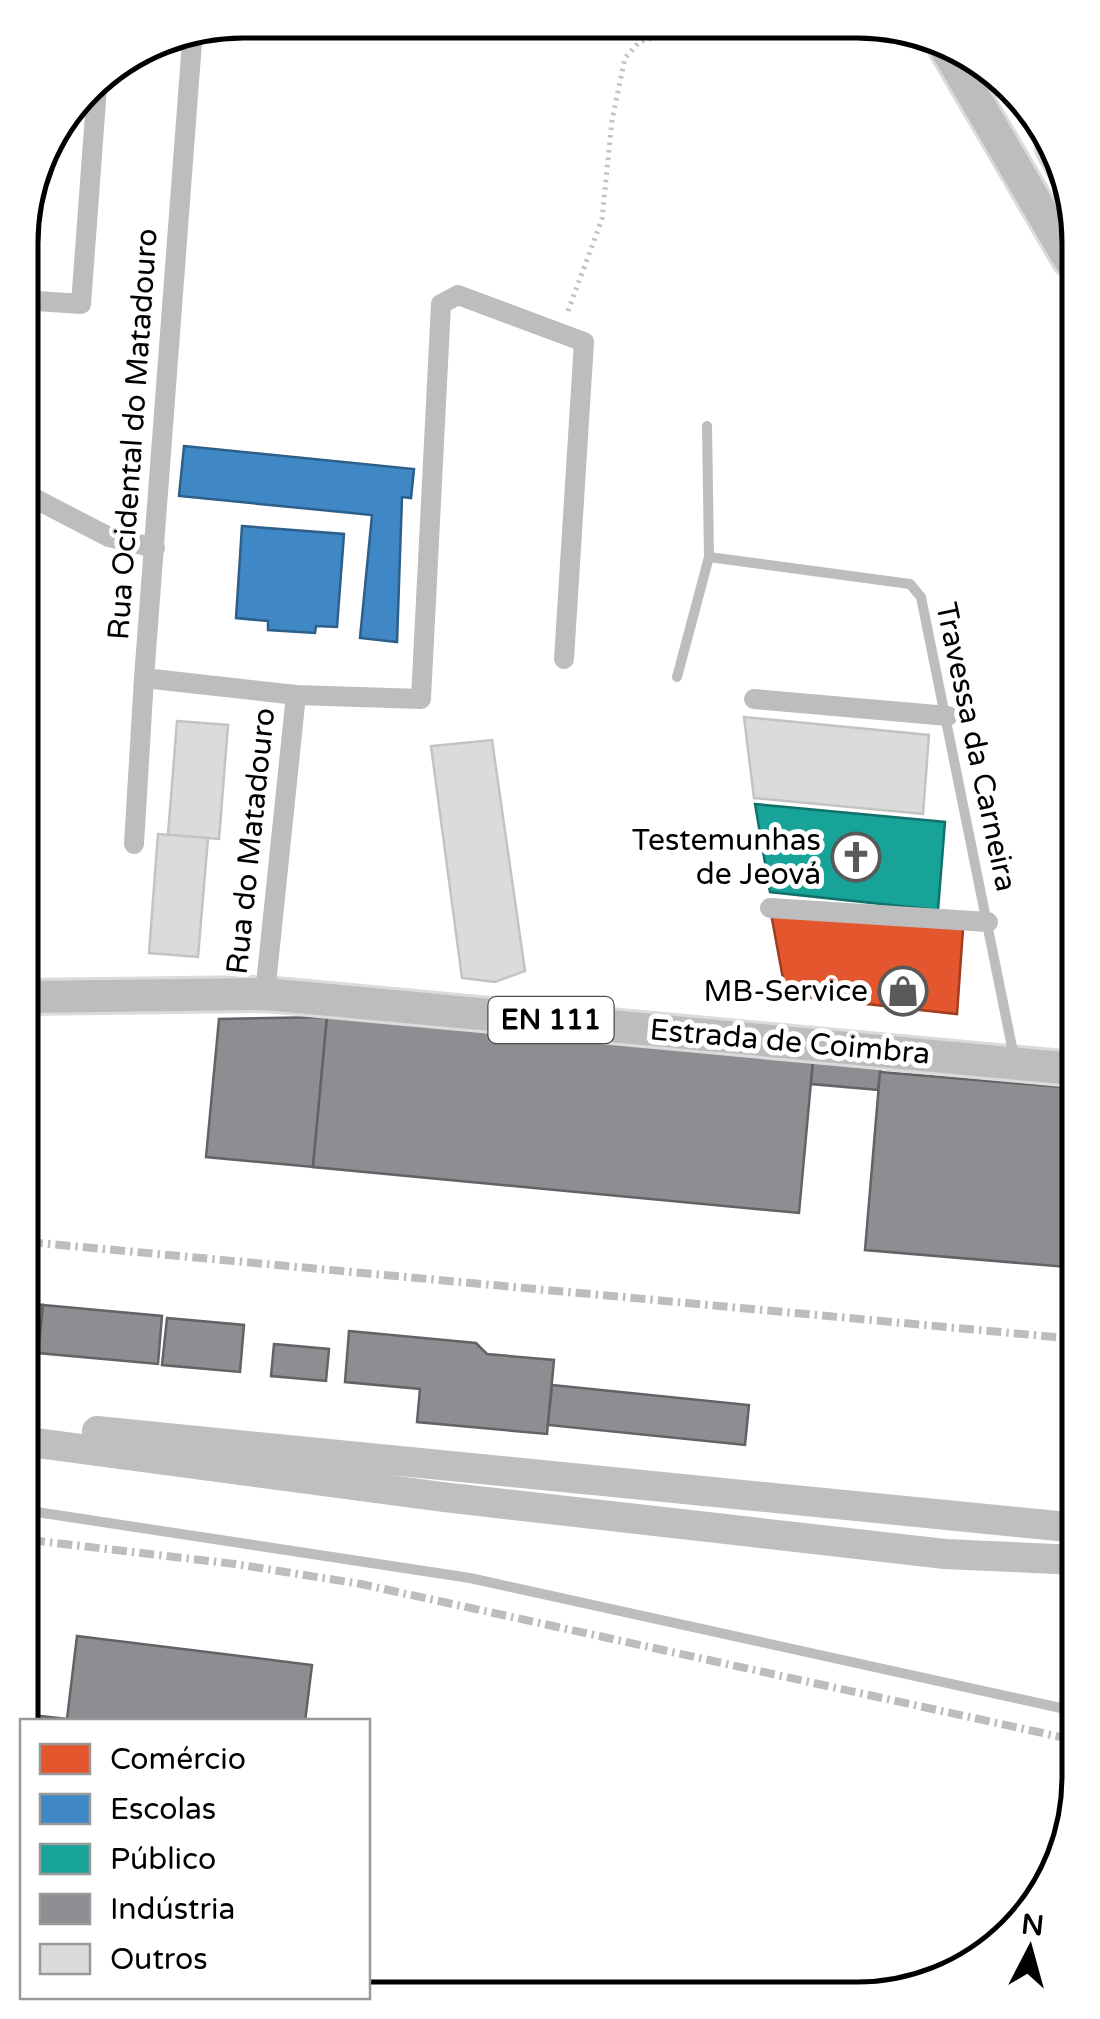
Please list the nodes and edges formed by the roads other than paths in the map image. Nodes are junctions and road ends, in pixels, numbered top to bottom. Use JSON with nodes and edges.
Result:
{"nodes":[{"id":1,"x":192,"y":44,"type":"edge"},
{"id":2,"x":953,"y":62,"type":"edge"},
{"id":3,"x":96,"y":100,"type":"edge"},
{"id":4,"x":1062,"y":247,"type":"edge"},
{"id":5,"x":38,"y":301,"type":"edge"},
{"id":6,"x":707,"y":426,"type":"dead end"},
{"id":7,"x":38,"y":500,"type":"edge"},
{"id":8,"x":156,"y":548,"type":"junction"},
{"id":9,"x":709,"y":557,"type":"junction"},
{"id":10,"x":564,"y":658,"type":"dead end"},
{"id":11,"x":144,"y":678,"type":"junction"},
{"id":12,"x":676,"y":678,"type":"dead end"},
{"id":13,"x":296,"y":695,"type":"junction"},
{"id":14,"x":754,"y":699,"type":"dead end"},
{"id":15,"x":948,"y":716,"type":"junction"},
{"id":16,"x":134,"y":844,"type":"dead end"},
{"id":17,"x":770,"y":908,"type":"dead end"},
{"id":18,"x":988,"y":922,"type":"junction"},
{"id":19,"x":266,"y":994,"type":"junction"},
{"id":20,"x":38,"y":997,"type":"edge"},
{"id":21,"x":1015,"y":1063,"type":"junction"},
{"id":22,"x":1062,"y":1067,"type":"edge"},
{"id":23,"x":38,"y":1425,"type":"edge"},
{"id":24,"x":38,"y":1443,"type":"edge"},
{"id":25,"x":38,"y":1512,"type":"edge"},
{"id":26,"x":1062,"y":1527,"type":"edge"},
{"id":27,"x":1062,"y":1559,"type":"edge"},
{"id":28,"x":1062,"y":1708,"type":"edge"}],
"edges":[{"from":1,"to":8,"type":"street","name":"Rua Ocidental do Matadouro"},
{"from":2,"to":4,"type":"main road"},
{"from":3,"to":5,"type":"street"},
{"from":6,"to":9,"type":"lane"},
{"from":7,"to":8,"type":"street"},
{"from":8,"to":11,"type":"street","name":"Rua Ocidental do Matadouro"},
{"from":9,"to":12,"type":"lane"},
{"from":9,"to":15,"type":"lane","name":"Travessa da Carneira"},
{"from":10,"to":13,"type":"street","name":"Rua Ocidental do Matadouro"},
{"from":11,"to":13,"type":"street","name":"Rua Ocidental do Matadouro"},
{"from":11,"to":16,"type":"street"},
{"from":13,"to":19,"type":"street","name":"Rua do Matadouro"},
{"from":14,"to":15,"type":"street"},
{"from":15,"to":18,"type":"lane","name":"Travessa da Carneira"},
{"from":17,"to":18,"type":"street"},
{"from":18,"to":21,"type":"lane","name":"Travessa da Carneira"},
{"from":19,"to":20,"type":"main road","name":"Estrada de Coimbra","number":"EN 111"},
{"from":19,"to":21,"type":"main road","name":"Estrada de Coimbra","number":"EN 111"},
{"from":21,"to":22,"type":"main road","name":"Estrada de Coimbra","number":"EN 111"},
{"from":23,"to":26,"type":"main road"},
{"from":24,"to":27,"type":"main road"},
{"from":25,"to":28,"type":"lane"}]}
